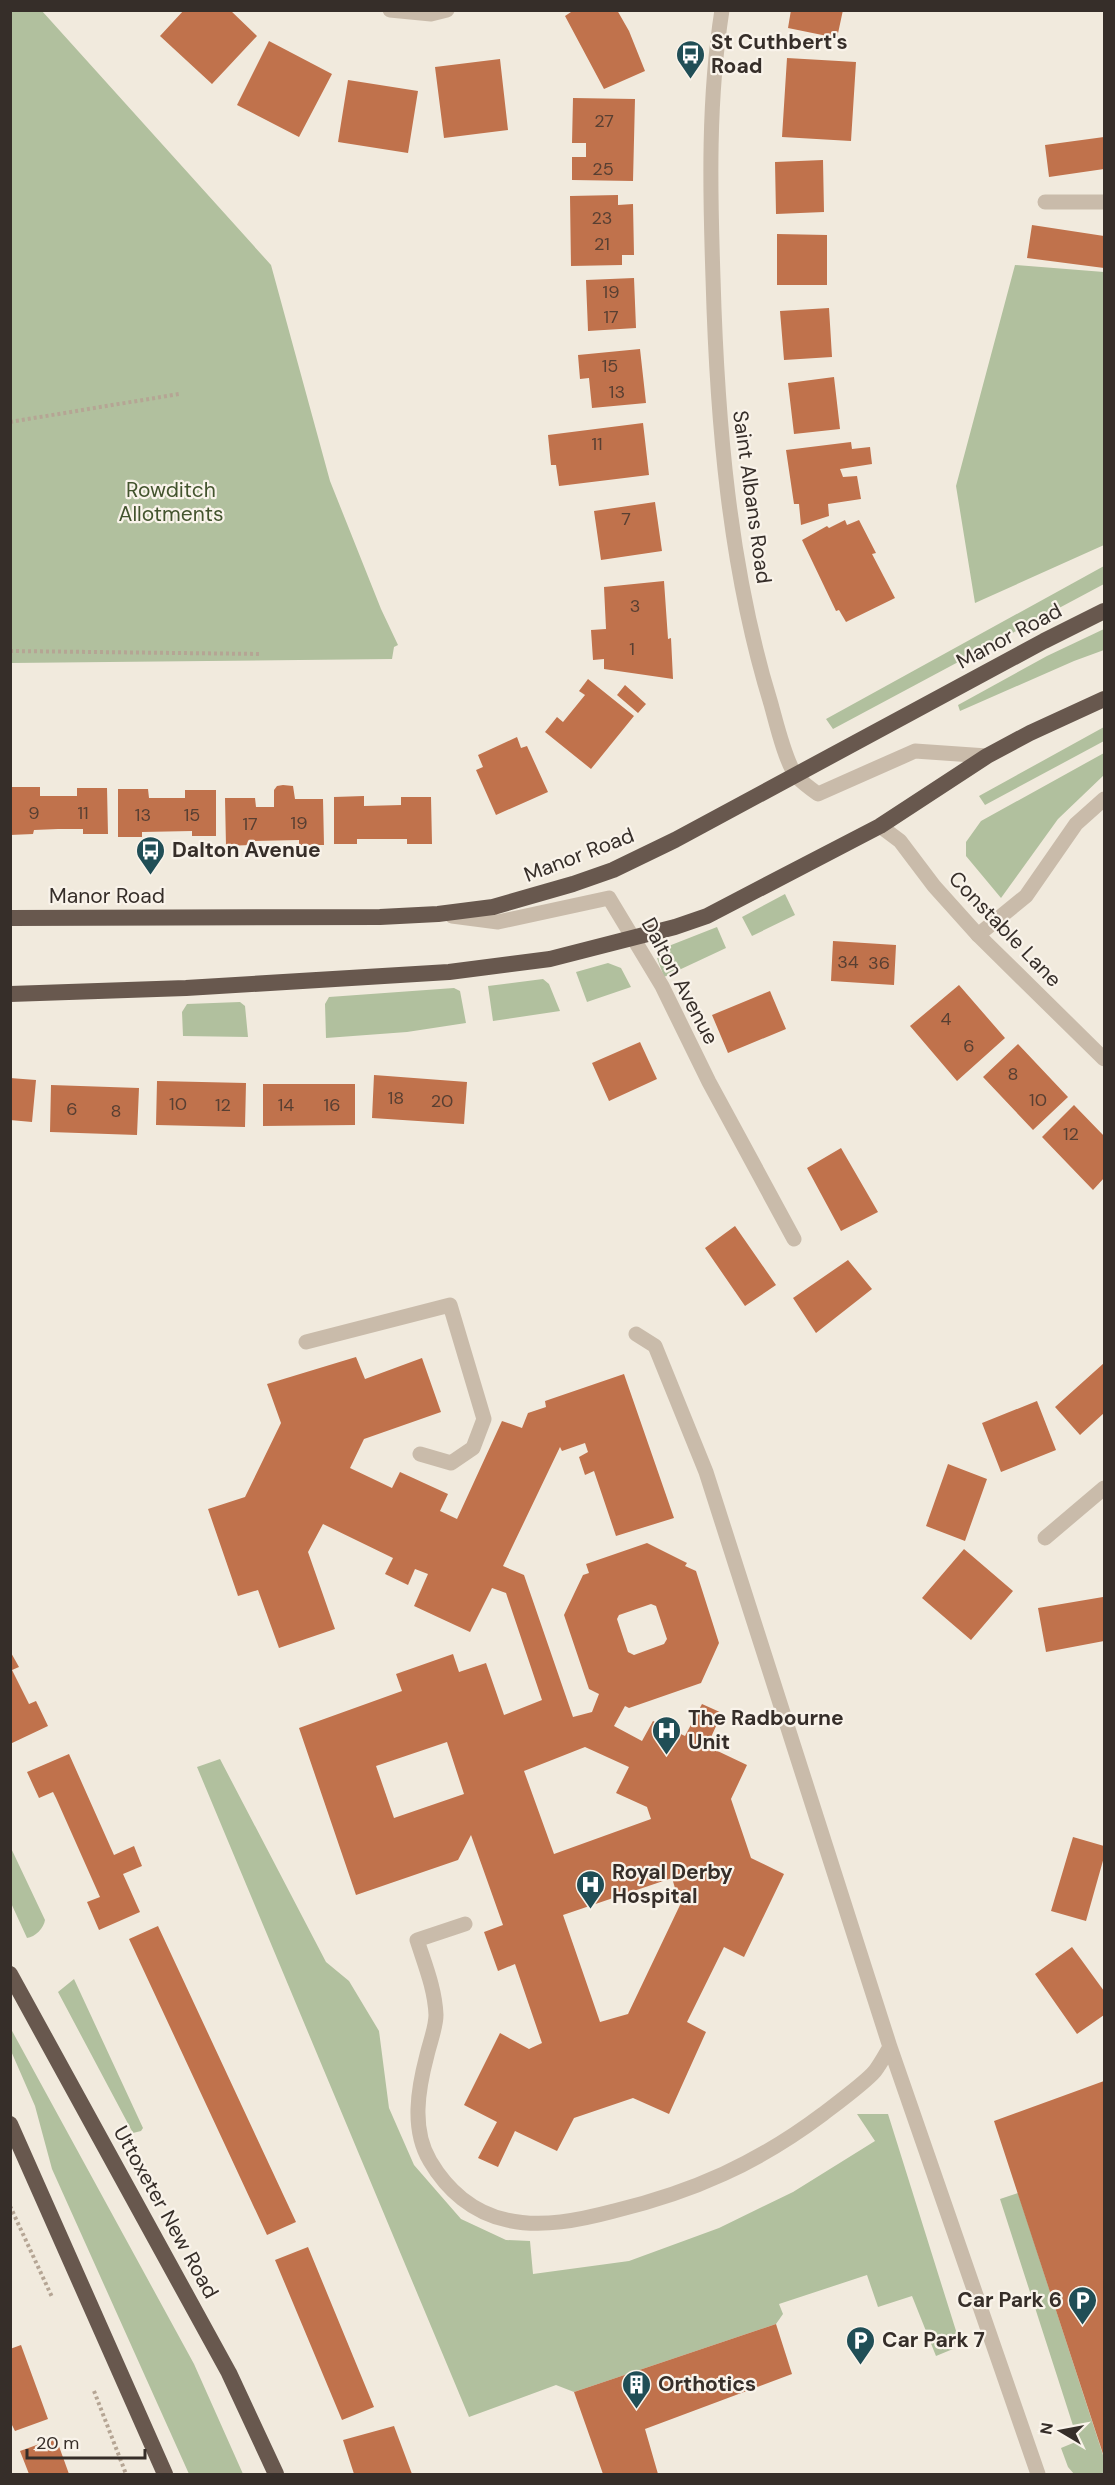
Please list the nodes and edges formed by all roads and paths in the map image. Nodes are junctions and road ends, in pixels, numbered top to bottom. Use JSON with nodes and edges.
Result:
{"nodes":[{"id":1,"x":390,"y":10,"type":"edge"},
{"id":2,"x":447,"y":10,"type":"edge"},
{"id":3,"x":722,"y":10,"type":"edge"},
{"id":4,"x":1045,"y":202,"type":"dead end"},
{"id":5,"x":1104,"y":202,"type":"edge"},
{"id":6,"x":179,"y":394,"type":"dead end"},
{"id":7,"x":10,"y":422,"type":"edge"},
{"id":8,"x":1104,"y":611,"type":"edge"},
{"id":9,"x":10,"y":651,"type":"edge"},
{"id":10,"x":261,"y":654,"type":"dead end"},
{"id":11,"x":1104,"y":699,"type":"edge"},
{"id":12,"x":987,"y":756,"type":"junction"},
{"id":13,"x":796,"y":776,"type":"junction"},
{"id":14,"x":1104,"y":799,"type":"edge"},
{"id":15,"x":880,"y":826,"type":"junction"},
{"id":16,"x":438,"y":914,"type":"junction"},
{"id":17,"x":10,"y":918,"type":"edge"},
{"id":18,"x":978,"y":935,"type":"junction"},
{"id":19,"x":635,"y":938,"type":"junction"},
{"id":20,"x":10,"y":994,"type":"edge"},
{"id":21,"x":1104,"y":1059,"type":"edge"},
{"id":22,"x":794,"y":1239,"type":"dead end"},
{"id":23,"x":636,"y":1334,"type":"dead end"},
{"id":24,"x":306,"y":1341,"type":"dead end"},
{"id":25,"x":420,"y":1454,"type":"dead end"},
{"id":26,"x":1104,"y":1488,"type":"edge"},
{"id":27,"x":1045,"y":1538,"type":"dead end"},
{"id":28,"x":465,"y":1924,"type":"dead end"},
{"id":29,"x":10,"y":1974,"type":"edge"},
{"id":30,"x":890,"y":2048,"type":"junction"},
{"id":31,"x":10,"y":2124,"type":"edge"},
{"id":32,"x":10,"y":2206,"type":"edge"},
{"id":33,"x":55,"y":2303,"type":"dead end"},
{"id":34,"x":93,"y":2388,"type":"dead end"},
{"id":35,"x":126,"y":2475,"type":"edge"},
{"id":36,"x":165,"y":2475,"type":"edge"},
{"id":37,"x":276,"y":2475,"type":"edge"},
{"id":38,"x":1038,"y":2475,"type":"edge"}],
"edges":[{"from":1,"to":2,"type":"street"},
{"from":3,"to":13,"type":"street","name":"Saint Albans Road"},
{"from":4,"to":5,"type":"street"},
{"from":6,"to":7,"type":"path"},
{"from":8,"to":13,"type":"highway","name":"Manor Road"},
{"from":9,"to":10,"type":"path"},
{"from":11,"to":12,"type":"highway"},
{"from":12,"to":13,"type":"street"},
{"from":12,"to":15,"type":"highway"},
{"from":13,"to":16,"type":"highway","name":"Manor Road"},
{"from":14,"to":18,"type":"street"},
{"from":15,"to":18,"type":"street","name":"Constable Lane"},
{"from":15,"to":19,"type":"highway"},
{"from":16,"to":17,"type":"highway","name":"Manor Road"},
{"from":16,"to":19,"type":"street","name":"Dalton Avenue"},
{"from":18,"to":21,"type":"street","name":"Constable Lane"},
{"from":19,"to":20,"type":"highway"},
{"from":19,"to":22,"type":"street","name":"Dalton Avenue"},
{"from":23,"to":30,"type":"street"},
{"from":24,"to":25,"type":"street"},
{"from":26,"to":27,"type":"street"},
{"from":28,"to":30,"type":"street"},
{"from":29,"to":37,"type":"highway","name":"Uttoxeter New Road"},
{"from":30,"to":38,"type":"street"},
{"from":31,"to":36,"type":"highway"},
{"from":32,"to":33,"type":"path"},
{"from":34,"to":35,"type":"path"}]}
